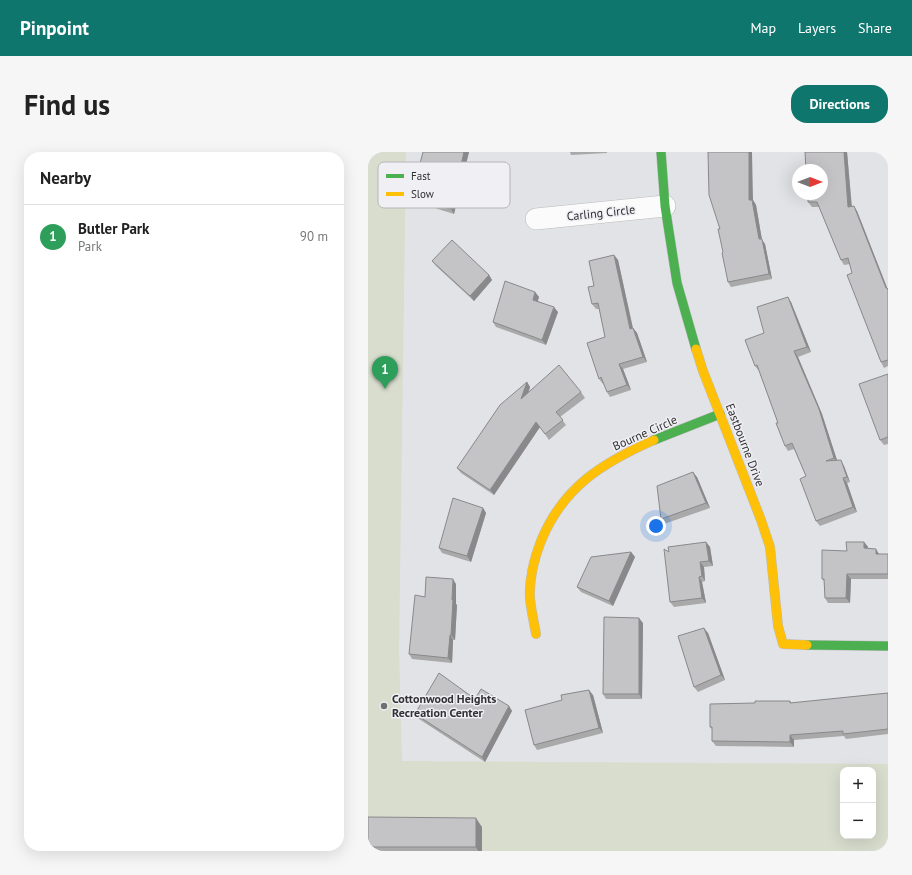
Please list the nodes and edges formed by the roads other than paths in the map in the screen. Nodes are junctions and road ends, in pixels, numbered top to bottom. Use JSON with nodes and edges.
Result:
{"nodes":[{"id":1,"x":661,"y":152,"type":"edge"},
{"id":2,"x":665,"y":206,"type":"junction"},
{"id":3,"x":536,"y":219,"type":"dead end"},
{"id":4,"x":720,"y":414,"type":"junction"},
{"id":5,"x":536,"y":634,"type":"dead end"},
{"id":6,"x":888,"y":646,"type":"edge"}],
"edges":[{"from":1,"to":2,"type":"street","name":"Eastbourne Drive"},
{"from":2,"to":3,"type":"street","name":"Carling Circle"},
{"from":2,"to":4,"type":"street","name":"Eastbourne Drive"},
{"from":4,"to":5,"type":"street","name":"Bourne Circle"},
{"from":4,"to":6,"type":"street","name":"Eastbourne Drive"}]}
